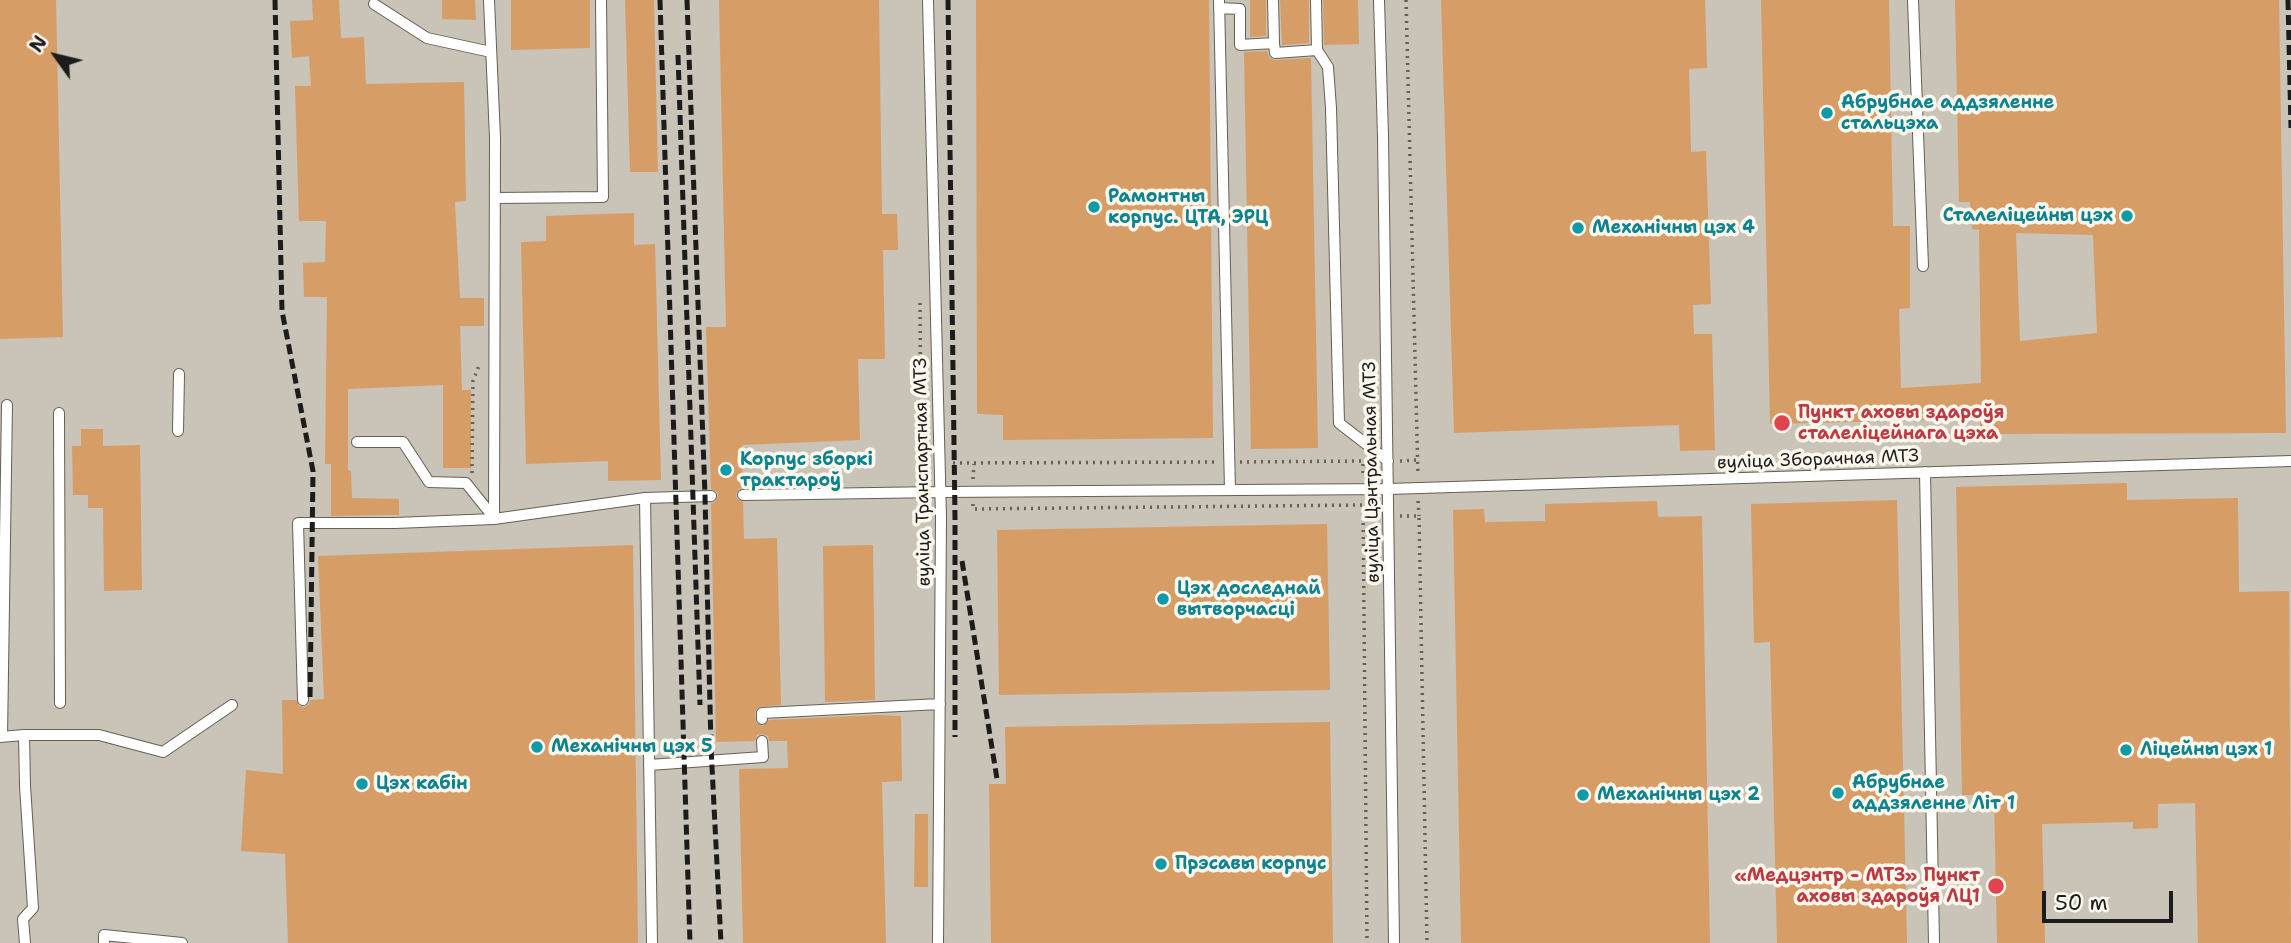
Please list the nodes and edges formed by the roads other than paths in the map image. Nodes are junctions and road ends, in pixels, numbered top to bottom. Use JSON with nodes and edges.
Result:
{"nodes":[{"id":1,"x":489,"y":0,"type":"edge"},
{"id":2,"x":601,"y":0,"type":"edge"},
{"id":3,"x":928,"y":0,"type":"edge"},
{"id":4,"x":1273,"y":0,"type":"edge"},
{"id":5,"x":1316,"y":0,"type":"edge"},
{"id":6,"x":1379,"y":0,"type":"edge"},
{"id":7,"x":1913,"y":0,"type":"edge"},
{"id":8,"x":374,"y":4,"type":"dead end"},
{"id":9,"x":1219,"y":4,"type":"edge"},
{"id":10,"x":1274,"y":43,"type":"junction"},
{"id":11,"x":1317,"y":50,"type":"junction"},
{"id":12,"x":491,"y":52,"type":"junction"},
{"id":13,"x":495,"y":198,"type":"junction"},
{"id":14,"x":1923,"y":266,"type":"dead end"},
{"id":15,"x":179,"y":374,"type":"dead end"},
{"id":16,"x":8,"y":405,"type":"dead end"},
{"id":17,"x":59,"y":413,"type":"dead end"},
{"id":18,"x":178,"y":431,"type":"dead end"},
{"id":19,"x":357,"y":442,"type":"dead end"},
{"id":20,"x":1388,"y":461,"type":"junction"},
{"id":21,"x":2291,"y":461,"type":"edge"},
{"id":22,"x":1926,"y":472,"type":"junction"},
{"id":23,"x":1388,"y":489,"type":"junction"},
{"id":24,"x":1230,"y":490,"type":"junction"},
{"id":25,"x":940,"y":492,"type":"junction"},
{"id":26,"x":743,"y":495,"type":"dead end"},
{"id":27,"x":711,"y":496,"type":"dead end"},
{"id":28,"x":645,"y":498,"type":"junction"},
{"id":29,"x":494,"y":519,"type":"junction"},
{"id":30,"x":303,"y":700,"type":"dead end"},
{"id":31,"x":60,"y":703,"type":"dead end"},
{"id":32,"x":940,"y":704,"type":"junction"},
{"id":33,"x":232,"y":705,"type":"dead end"},
{"id":34,"x":762,"y":719,"type":"dead end"},
{"id":35,"x":24,"y":735,"type":"junction"},
{"id":36,"x":1,"y":737,"type":"edge"},
{"id":37,"x":762,"y":741,"type":"dead end"},
{"id":38,"x":649,"y":765,"type":"junction"},
{"id":39,"x":25,"y":943,"type":"edge"},
{"id":40,"x":104,"y":943,"type":"edge"},
{"id":41,"x":182,"y":943,"type":"edge"},
{"id":42,"x":652,"y":943,"type":"edge"},
{"id":43,"x":939,"y":943,"type":"edge"},
{"id":44,"x":1394,"y":943,"type":"edge"},
{"id":45,"x":1934,"y":943,"type":"edge"}],
"edges":[{"from":1,"to":12,"type":"lane"},
{"from":2,"to":13,"type":"lane"},
{"from":3,"to":25,"type":"lane","name":"вуліца Транспартная МТЗ"},
{"from":4,"to":10,"type":"lane"},
{"from":5,"to":11,"type":"lane"},
{"from":6,"to":20,"type":"lane","name":"вуліца Цэнтральная МТЗ"},
{"from":7,"to":14,"type":"lane"},
{"from":8,"to":12,"type":"lane"},
{"from":9,"to":10,"type":"lane"},
{"from":9,"to":24,"type":"lane"},
{"from":10,"to":11,"type":"lane"},
{"from":11,"to":20,"type":"lane"},
{"from":12,"to":13,"type":"lane"},
{"from":13,"to":29,"type":"lane"},
{"from":15,"to":18,"type":"lane"},
{"from":16,"to":36,"type":"lane"},
{"from":17,"to":31,"type":"lane"},
{"from":19,"to":29,"type":"lane"},
{"from":20,"to":23,"type":"lane","name":"вуліца Цэнтральная МТЗ"},
{"from":21,"to":22,"type":"lane","name":"вуліца Зборачная МТЗ"},
{"from":22,"to":23,"type":"lane","name":"вуліца Зборачная МТЗ"},
{"from":22,"to":45,"type":"lane"},
{"from":23,"to":24,"type":"lane","name":"вуліца Зборачная МТЗ"},
{"from":23,"to":44,"type":"lane","name":"вуліца Цэнтральная МТЗ"},
{"from":24,"to":25,"type":"lane","name":"вуліца Зборачная МТЗ"},
{"from":25,"to":26,"type":"lane","name":"вуліца Зборачная МТЗ"},
{"from":25,"to":32,"type":"lane","name":"вуліца Транспартная МТЗ"},
{"from":27,"to":28,"type":"lane"},
{"from":28,"to":29,"type":"lane"},
{"from":28,"to":38,"type":"lane"},
{"from":29,"to":30,"type":"lane"},
{"from":32,"to":34,"type":"lane"},
{"from":32,"to":43,"type":"lane","name":"вуліца Транспартная МТЗ"},
{"from":33,"to":35,"type":"lane"},
{"from":35,"to":36,"type":"lane"},
{"from":35,"to":39,"type":"lane"},
{"from":37,"to":38,"type":"lane"},
{"from":38,"to":42,"type":"lane"},
{"from":40,"to":41,"type":"lane"}]}
